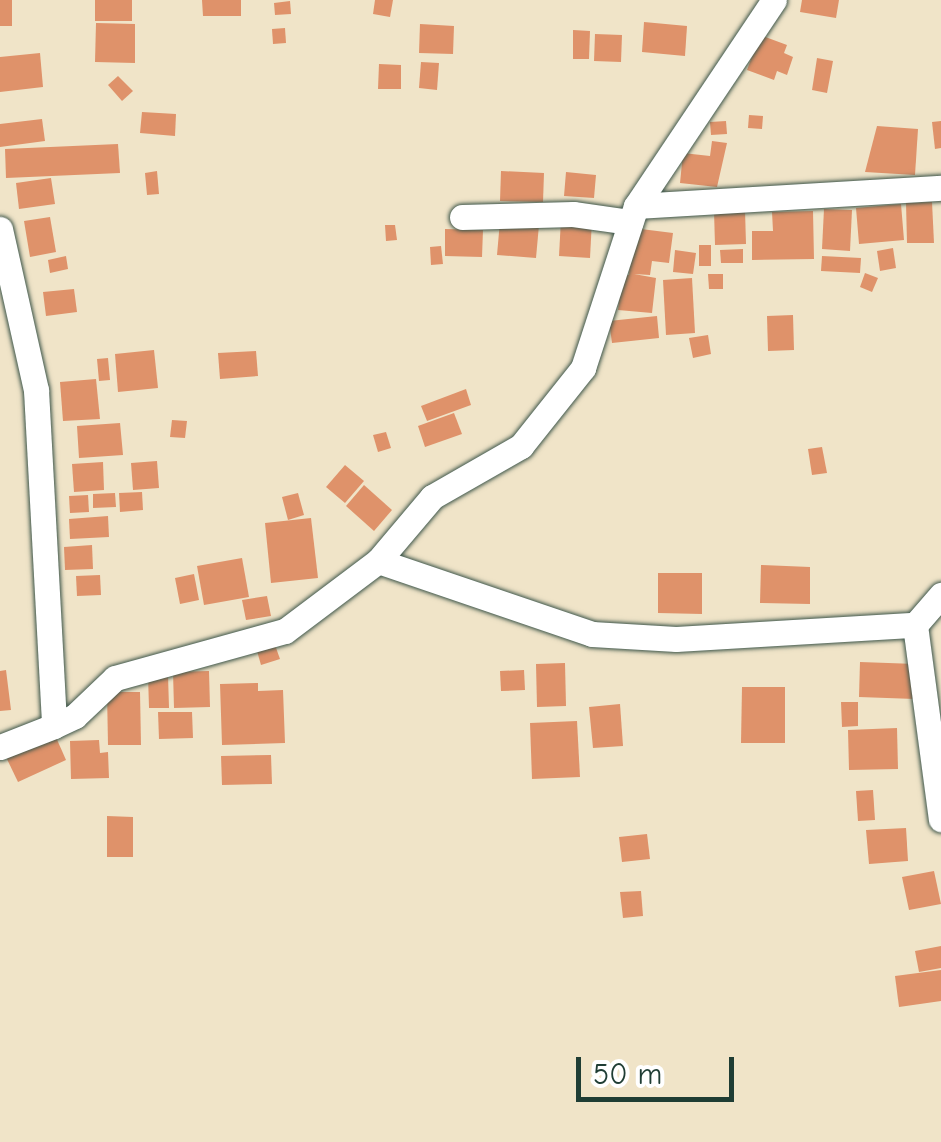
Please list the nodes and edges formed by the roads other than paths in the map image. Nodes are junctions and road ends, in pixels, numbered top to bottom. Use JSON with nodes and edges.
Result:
{"nodes":[{"id":1,"x":774,"y":0,"type":"edge"},
{"id":2,"x":941,"y":188,"type":"edge"},
{"id":3,"x":633,"y":214,"type":"junction"},
{"id":4,"x":462,"y":217,"type":"dead end"},
{"id":5,"x":0,"y":228,"type":"edge"},
{"id":6,"x":378,"y":561,"type":"junction"},
{"id":7,"x":941,"y":596,"type":"edge"},
{"id":8,"x":915,"y":625,"type":"junction"},
{"id":9,"x":54,"y":726,"type":"junction"},
{"id":10,"x":0,"y":747,"type":"edge"},
{"id":11,"x":941,"y":819,"type":"edge"}],
"edges":[{"from":1,"to":3,"type":"street"},
{"from":2,"to":3,"type":"street"},
{"from":3,"to":4,"type":"street"},
{"from":3,"to":6,"type":"street"},
{"from":5,"to":9,"type":"street"},
{"from":6,"to":8,"type":"street"},
{"from":6,"to":9,"type":"street"},
{"from":7,"to":8,"type":"street"},
{"from":8,"to":11,"type":"street"},
{"from":9,"to":10,"type":"street"}]}
